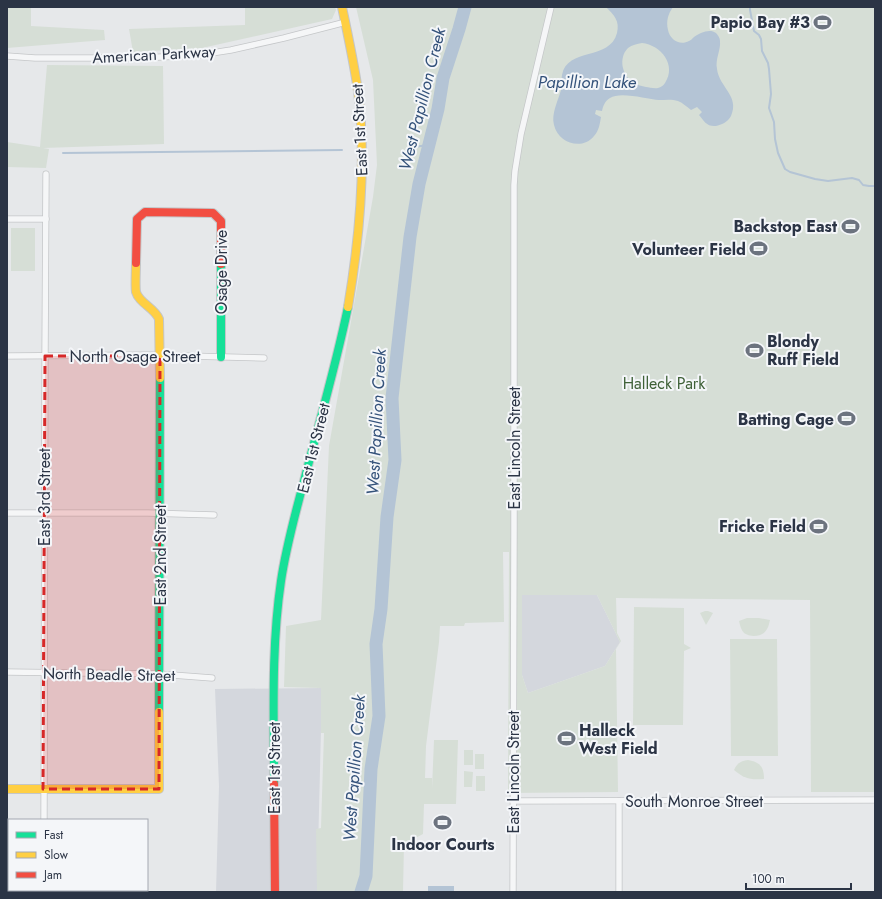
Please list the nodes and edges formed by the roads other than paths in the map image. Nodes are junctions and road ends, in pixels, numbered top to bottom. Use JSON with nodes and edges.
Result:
{"nodes":[{"id":1,"x":342,"y":7,"type":"edge"},
{"id":2,"x":551,"y":7,"type":"edge"},
{"id":3,"x":346,"y":22,"type":"junction"},
{"id":4,"x":7,"y":56,"type":"edge"},
{"id":5,"x":46,"y":174,"type":"dead end"},
{"id":6,"x":7,"y":219,"type":"edge"},
{"id":7,"x":46,"y":219,"type":"junction"},
{"id":8,"x":159,"y":320,"type":"joint"},
{"id":9,"x":7,"y":356,"type":"edge"},
{"id":10,"x":45,"y":356,"type":"junction"},
{"id":11,"x":160,"y":356,"type":"junction"},
{"id":12,"x":221,"y":357,"type":"junction"},
{"id":13,"x":264,"y":358,"type":"dead end"},
{"id":14,"x":7,"y":513,"type":"edge"},
{"id":15,"x":44,"y":513,"type":"junction"},
{"id":16,"x":160,"y":513,"type":"junction"},
{"id":17,"x":214,"y":515,"type":"dead end"},
{"id":18,"x":7,"y":672,"type":"edge"},
{"id":19,"x":44,"y":673,"type":"junction"},
{"id":20,"x":159,"y":674,"type":"junction"},
{"id":21,"x":212,"y":678,"type":"dead end"},
{"id":22,"x":7,"y":789,"type":"edge"},
{"id":23,"x":43,"y":789,"type":"junction"},
{"id":24,"x":875,"y":800,"type":"edge"},
{"id":25,"x":513,"y":801,"type":"junction"},
{"id":26,"x":619,"y":801,"type":"junction"},
{"id":27,"x":44,"y":819,"type":"edge"},
{"id":28,"x":275,"y":892,"type":"edge"},
{"id":29,"x":512,"y":892,"type":"edge"},
{"id":30,"x":619,"y":892,"type":"edge"}],
"edges":[{"from":1,"to":3,"type":"street","name":"East 1st Street"},
{"from":2,"to":25,"type":"street","name":"East Lincoln Street"},
{"from":3,"to":4,"type":"street","name":"American Parkway"},
{"from":3,"to":28,"type":"street","name":"East 1st Street"},
{"from":5,"to":7,"type":"street","name":"East 3rd Street"},
{"from":6,"to":7,"type":"street"},
{"from":7,"to":10,"type":"street","name":"East 3rd Street"},
{"from":8,"to":11,"type":"street","name":"East 2nd Street"},
{"from":8,"to":12,"type":"street","name":"Osage Drive"},
{"from":9,"to":10,"type":"street","name":"North Osage Street"},
{"from":10,"to":11,"type":"street","name":"North Osage Street"},
{"from":10,"to":15,"type":"street","name":"East 3rd Street"},
{"from":11,"to":12,"type":"street","name":"North Osage Street"},
{"from":11,"to":16,"type":"street","name":"East 2nd Street"},
{"from":12,"to":13,"type":"street","name":"North Osage Street"},
{"from":14,"to":15,"type":"street"},
{"from":15,"to":16,"type":"street"},
{"from":15,"to":19,"type":"street","name":"East 3rd Street"},
{"from":16,"to":17,"type":"street"},
{"from":16,"to":20,"type":"street","name":"East 2nd Street"},
{"from":18,"to":19,"type":"street","name":"North Beadle Street"},
{"from":19,"to":20,"type":"street","name":"North Beadle Street"},
{"from":19,"to":23,"type":"street","name":"East 3rd Street"},
{"from":20,"to":21,"type":"street","name":"North Beadle Street"},
{"from":20,"to":23,"type":"street","name":"East 2nd Street"},
{"from":22,"to":23,"type":"street"},
{"from":23,"to":27,"type":"street","name":"East 3rd Street"},
{"from":24,"to":26,"type":"street","name":"South Monroe Street"},
{"from":25,"to":26,"type":"street","name":"South Monroe Street"},
{"from":25,"to":29,"type":"street","name":"East Lincoln Street"},
{"from":26,"to":30,"type":"street"}]}
